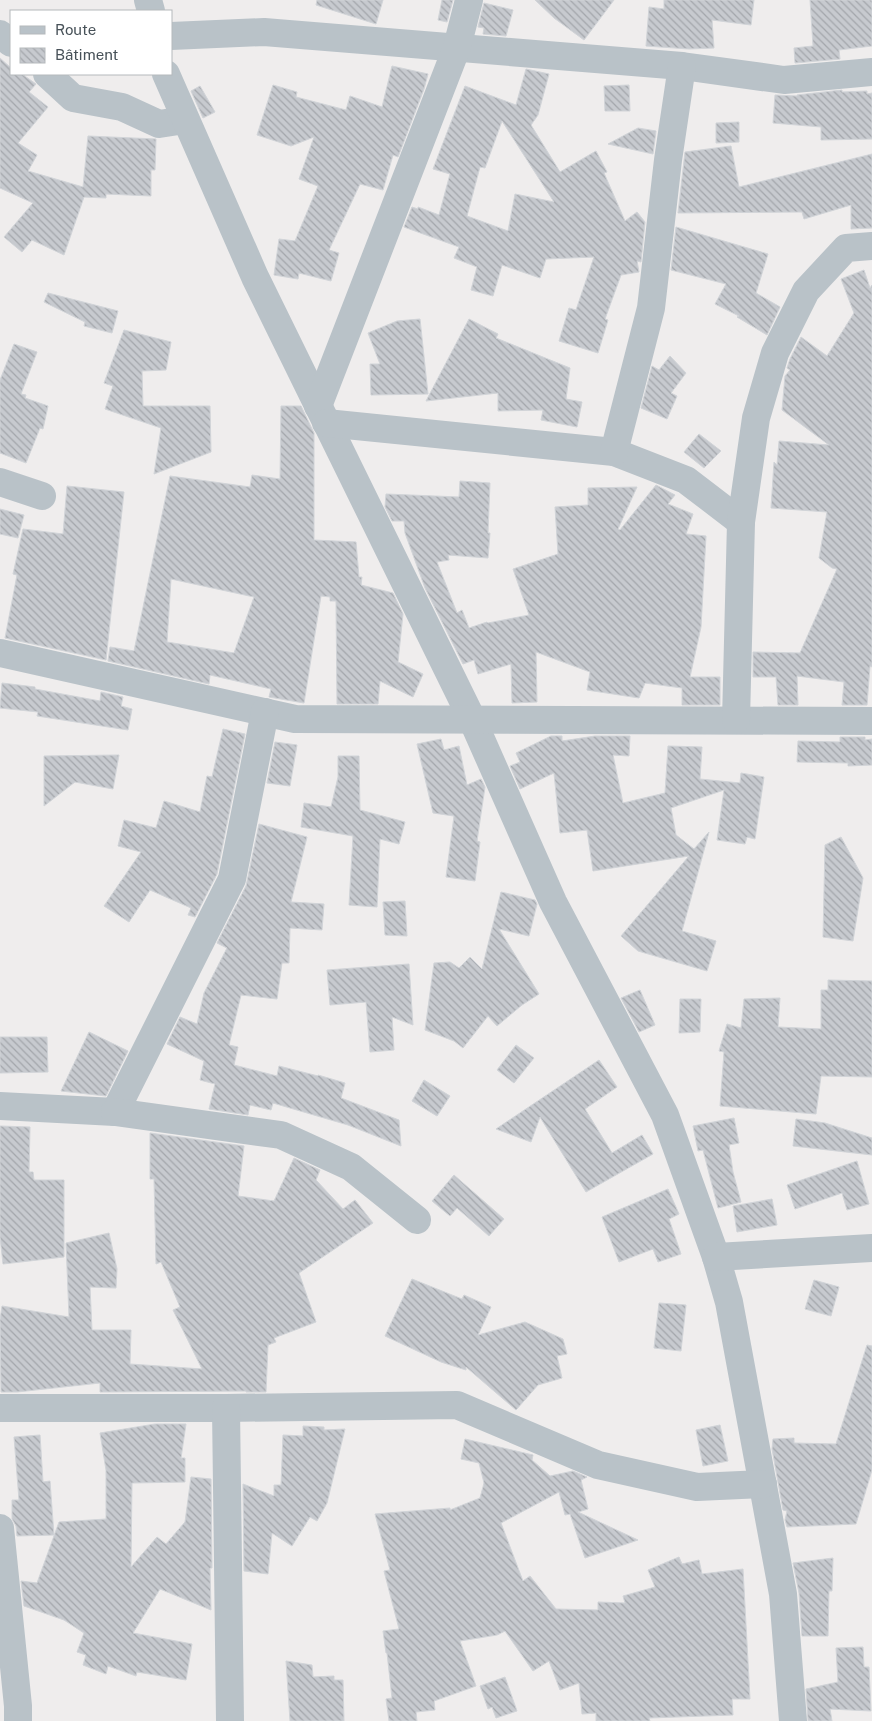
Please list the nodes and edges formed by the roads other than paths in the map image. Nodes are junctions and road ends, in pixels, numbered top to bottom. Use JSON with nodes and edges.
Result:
{"nodes":[{"id":1,"x":470,"y":0,"type":"edge"},
{"id":2,"x":0,"y":34,"type":"edge"},
{"id":3,"x":172,"y":36,"type":"edge"},
{"id":4,"x":10,"y":42,"type":"edge"},
{"id":5,"x":457,"y":47,"type":"junction"},
{"id":6,"x":682,"y":66,"type":"junction"},
{"id":7,"x":872,"y":72,"type":"edge"},
{"id":8,"x":48,"y":75,"type":"edge"},
{"id":9,"x":166,"y":75,"type":"edge"},
{"id":10,"x":185,"y":120,"type":"junction"},
{"id":11,"x":872,"y":246,"type":"edge"},
{"id":12,"x":322,"y":415,"type":"junction"},
{"id":13,"x":614,"y":452,"type":"junction"},
{"id":14,"x":0,"y":482,"type":"edge"},
{"id":15,"x":42,"y":496,"type":"dead end"},
{"id":16,"x":741,"y":522,"type":"junction"},
{"id":17,"x":0,"y":653,"type":"edge"},
{"id":18,"x":265,"y":712,"type":"junction"},
{"id":19,"x":472,"y":719,"type":"junction"},
{"id":20,"x":736,"y":720,"type":"junction"},
{"id":21,"x":872,"y":721,"type":"edge"},
{"id":22,"x":0,"y":1106,"type":"edge"},
{"id":23,"x":116,"y":1112,"type":"junction"},
{"id":24,"x":417,"y":1220,"type":"dead end"},
{"id":25,"x":872,"y":1248,"type":"edge"},
{"id":26,"x":716,"y":1257,"type":"junction"},
{"id":27,"x":0,"y":1408,"type":"edge"},
{"id":28,"x":226,"y":1408,"type":"junction"},
{"id":29,"x":762,"y":1484,"type":"junction"},
{"id":30,"x":0,"y":1528,"type":"edge"},
{"id":31,"x":12,"y":1712,"type":"edge"},
{"id":32,"x":230,"y":1721,"type":"edge"},
{"id":33,"x":793,"y":1721,"type":"edge"}],
"edges":[{"from":1,"to":5,"type":"street"},
{"from":2,"to":4,"type":"street"},
{"from":3,"to":5,"type":"street"},
{"from":5,"to":6,"type":"street"},
{"from":5,"to":12,"type":"street"},
{"from":6,"to":7,"type":"street"},
{"from":6,"to":13,"type":"street"},
{"from":8,"to":10,"type":"street"},
{"from":9,"to":10,"type":"street"},
{"from":10,"to":12,"type":"street"},
{"from":11,"to":16,"type":"street"},
{"from":12,"to":13,"type":"street"},
{"from":12,"to":19,"type":"street"},
{"from":13,"to":16,"type":"street"},
{"from":14,"to":15,"type":"street"},
{"from":16,"to":20,"type":"street"},
{"from":17,"to":18,"type":"street"},
{"from":18,"to":19,"type":"street"},
{"from":18,"to":23,"type":"street"},
{"from":19,"to":20,"type":"street"},
{"from":19,"to":26,"type":"street"},
{"from":20,"to":21,"type":"street"},
{"from":22,"to":23,"type":"street"},
{"from":23,"to":24,"type":"street"},
{"from":25,"to":26,"type":"street"},
{"from":26,"to":29,"type":"street"},
{"from":27,"to":28,"type":"street"},
{"from":28,"to":29,"type":"street"},
{"from":28,"to":32,"type":"street"},
{"from":29,"to":33,"type":"street"},
{"from":30,"to":31,"type":"street"}]}
